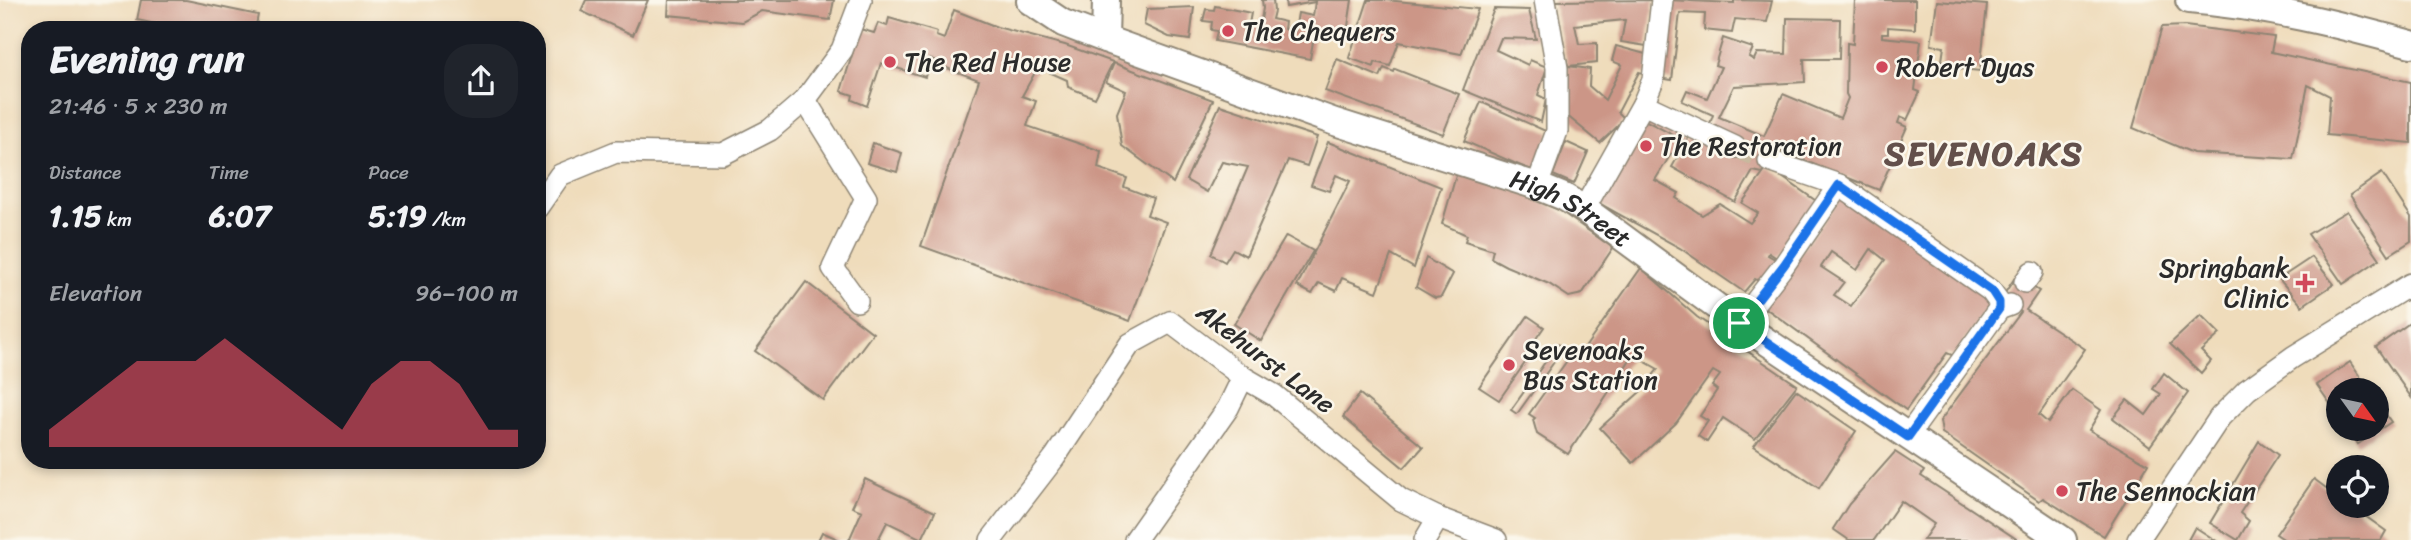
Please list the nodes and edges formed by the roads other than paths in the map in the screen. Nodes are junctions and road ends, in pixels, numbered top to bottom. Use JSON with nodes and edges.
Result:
{"nodes":[{"id":1,"x":861,"y":0,"type":"edge"},
{"id":2,"x":1018,"y":0,"type":"edge"},
{"id":3,"x":1030,"y":0,"type":"edge"},
{"id":4,"x":1042,"y":0,"type":"edge"},
{"id":5,"x":1106,"y":0,"type":"edge"},
{"id":6,"x":1545,"y":0,"type":"edge"},
{"id":7,"x":1662,"y":0,"type":"edge"},
{"id":8,"x":2189,"y":0,"type":"edge"},
{"id":9,"x":1105,"y":40,"type":"junction"},
{"id":10,"x":2411,"y":44,"type":"edge"},
{"id":11,"x":805,"y":100,"type":"junction"},
{"id":12,"x":1643,"y":104,"type":"junction"},
{"id":13,"x":1735,"y":147,"type":"tunnel mouth"},
{"id":14,"x":1769,"y":161,"type":"tunnel mouth"},
{"id":15,"x":1839,"y":185,"type":"junction"},
{"id":16,"x":1537,"y":186,"type":"junction"},
{"id":17,"x":546,"y":195,"type":"edge"},
{"id":18,"x":1584,"y":209,"type":"junction"},
{"id":19,"x":2411,"y":284,"type":"edge"},
{"id":20,"x":857,"y":301,"type":"dead end"},
{"id":21,"x":1739,"y":323,"type":"junction"},
{"id":22,"x":1243,"y":377,"type":"junction"},
{"id":23,"x":1908,"y":437,"type":"junction"},
{"id":24,"x":1438,"y":518,"type":"junction"},
{"id":25,"x":990,"y":540,"type":"edge"},
{"id":26,"x":1135,"y":540,"type":"edge"},
{"id":27,"x":1425,"y":540,"type":"edge"},
{"id":28,"x":1496,"y":540,"type":"edge"},
{"id":29,"x":2063,"y":540,"type":"edge"},
{"id":30,"x":2138,"y":540,"type":"edge"}],
"edges":[{"from":1,"to":11,"type":"street"},
{"from":2,"to":3,"type":"main road","name":"High Street"},
{"from":3,"to":4,"type":"main road"},
{"from":3,"to":9,"type":"main road","name":"High Street"},
{"from":5,"to":9,"type":"main road"},
{"from":6,"to":16,"type":"street"},
{"from":7,"to":12,"type":"street"},
{"from":8,"to":10,"type":"main road"},
{"from":9,"to":16,"type":"main road","name":"High Street"},
{"from":11,"to":17,"type":"street"},
{"from":11,"to":20,"type":"street"},
{"from":12,"to":13,"type":"street"},
{"from":12,"to":18,"type":"street"},
{"from":14,"to":15,"type":"street"},
{"from":15,"to":21,"type":"street"},
{"from":15,"to":23,"type":"street"},
{"from":16,"to":18,"type":"main road","name":"High Street"},
{"from":18,"to":21,"type":"main road","name":"High Street"},
{"from":19,"to":30,"type":"street"},
{"from":21,"to":23,"type":"main road","name":"High Street"},
{"from":22,"to":24,"type":"street","name":"Akehurst Lane"},
{"from":22,"to":25,"type":"street","name":"Akehurst Lane"},
{"from":22,"to":26,"type":"street"},
{"from":23,"to":29,"type":"main road","name":"High Street"},
{"from":24,"to":27,"type":"street"},
{"from":24,"to":28,"type":"street","name":"Akehurst Lane"}]}
